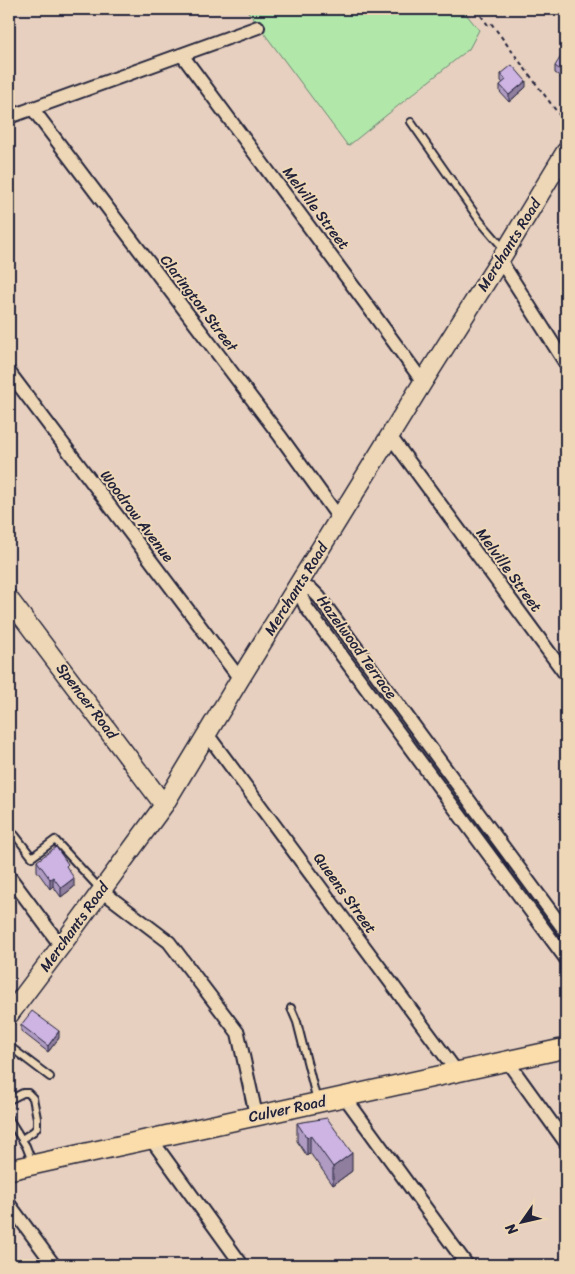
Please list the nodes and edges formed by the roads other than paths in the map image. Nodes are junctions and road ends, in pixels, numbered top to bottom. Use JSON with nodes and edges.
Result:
{"nodes":[{"id":1,"x":258,"y":27,"type":"dead end"},
{"id":2,"x":182,"y":55,"type":"junction"},
{"id":3,"x":32,"y":108,"type":"junction"},
{"id":4,"x":9,"y":117,"type":"edge"},
{"id":5,"x":411,"y":122,"type":"dead end"},
{"id":6,"x":566,"y":151,"type":"edge"},
{"id":7,"x":503,"y":256,"type":"junction"},
{"id":8,"x":566,"y":364,"type":"edge"},
{"id":9,"x":9,"y":372,"type":"edge"},
{"id":10,"x":423,"y":382,"type":"junction"},
{"id":11,"x":390,"y":436,"type":"junction"},
{"id":12,"x":339,"y":518,"type":"junction"},
{"id":13,"x":298,"y":585,"type":"junction"},
{"id":14,"x":9,"y":599,"type":"edge"},
{"id":15,"x":566,"y":675,"type":"edge"},
{"id":16,"x":240,"y":679,"type":"junction"},
{"id":17,"x":207,"y":734,"type":"junction"},
{"id":18,"x":459,"y":786,"type":"junction"},
{"id":19,"x":446,"y":796,"type":"junction"},
{"id":20,"x":164,"y":805,"type":"junction"},
{"id":21,"x":9,"y":840,"type":"edge"},
{"id":22,"x":9,"y":876,"type":"edge"},
{"id":23,"x":102,"y":890,"type":"junction"},
{"id":24,"x":566,"y":932,"type":"edge"},
{"id":25,"x":61,"y":946,"type":"junction"},
{"id":26,"x":566,"y":959,"type":"edge"},
{"id":27,"x":291,"y":1008,"type":"dead end"},
{"id":28,"x":9,"y":1015,"type":"edge"},
{"id":29,"x":9,"y":1046,"type":"edge"},
{"id":30,"x":566,"y":1048,"type":"edge"},
{"id":31,"x":507,"y":1061,"type":"junction"},
{"id":32,"x":456,"y":1072,"type":"junction"},
{"id":33,"x":50,"y":1077,"type":"dead end"},
{"id":34,"x":344,"y":1096,"type":"junction"},
{"id":35,"x":9,"y":1100,"type":"edge"},
{"id":36,"x":317,"y":1102,"type":"junction"},
{"id":37,"x":256,"y":1115,"type":"junction"},
{"id":38,"x":9,"y":1119,"type":"edge"},
{"id":39,"x":22,"y":1139,"type":"junction"},
{"id":40,"x":151,"y":1139,"type":"junction"},
{"id":41,"x":566,"y":1143,"type":"edge"},
{"id":42,"x":33,"y":1165,"type":"junction"},
{"id":43,"x":9,"y":1170,"type":"edge"},
{"id":44,"x":9,"y":1204,"type":"edge"},
{"id":45,"x":54,"y":1265,"type":"edge"},
{"id":46,"x":242,"y":1265,"type":"edge"},
{"id":47,"x":467,"y":1265,"type":"edge"}],
"edges":[{"from":1,"to":2,"type":"street"},
{"from":2,"to":3,"type":"street"},
{"from":2,"to":10,"type":"street","name":"Melville Street"},
{"from":3,"to":4,"type":"street"},
{"from":3,"to":12,"type":"street","name":"Clarington Street"},
{"from":5,"to":7,"type":"lane"},
{"from":6,"to":7,"type":"street","name":"Merchants Road"},
{"from":7,"to":8,"type":"street"},
{"from":7,"to":10,"type":"street","name":"Merchants Road"},
{"from":9,"to":16,"type":"street","name":"Woodrow Avenue"},
{"from":10,"to":11,"type":"street","name":"Merchants Road"},
{"from":11,"to":12,"type":"street","name":"Merchants Road"},
{"from":11,"to":15,"type":"street","name":"Melville Street"},
{"from":12,"to":13,"type":"street","name":"Merchants Road"},
{"from":13,"to":16,"type":"street","name":"Merchants Road"},
{"from":13,"to":18,"type":"street","name":"Hazelwood Terrace"},
{"from":13,"to":19,"type":"street","name":"Hazelwood Terrace"},
{"from":14,"to":20,"type":"street","name":"Spencer Road"},
{"from":16,"to":17,"type":"street","name":"Merchants Road"},
{"from":17,"to":20,"type":"street","name":"Merchants Road"},
{"from":17,"to":32,"type":"street","name":"Queens Street"},
{"from":18,"to":19,"type":"lane"},
{"from":18,"to":24,"type":"street","name":"Hazelwood Terrace"},
{"from":19,"to":26,"type":"street","name":"Hazelwood Terrace"},
{"from":20,"to":23,"type":"street","name":"Merchants Road"},
{"from":21,"to":23,"type":"lane"},
{"from":22,"to":25,"type":"street"},
{"from":23,"to":25,"type":"street","name":"Merchants Road"},
{"from":23,"to":37,"type":"street"},
{"from":25,"to":28,"type":"street","name":"Merchants Road"},
{"from":27,"to":36,"type":"lane"},
{"from":29,"to":33,"type":"lane"},
{"from":30,"to":31,"type":"main road","name":"Culver Road"},
{"from":31,"to":32,"type":"main road","name":"Culver Road"},
{"from":31,"to":41,"type":"street"},
{"from":32,"to":34,"type":"main road","name":"Culver Road"},
{"from":34,"to":36,"type":"main road","name":"Culver Road"},
{"from":34,"to":47,"type":"street"},
{"from":35,"to":39,"type":"lane"},
{"from":36,"to":37,"type":"main road","name":"Culver Road"},
{"from":37,"to":40,"type":"main road","name":"Culver Road"},
{"from":38,"to":39,"type":"lane"},
{"from":39,"to":42,"type":"lane"},
{"from":40,"to":42,"type":"main road","name":"Culver Road"},
{"from":40,"to":46,"type":"street"},
{"from":42,"to":43,"type":"main road","name":"Culver Road"},
{"from":44,"to":45,"type":"street"}]}
